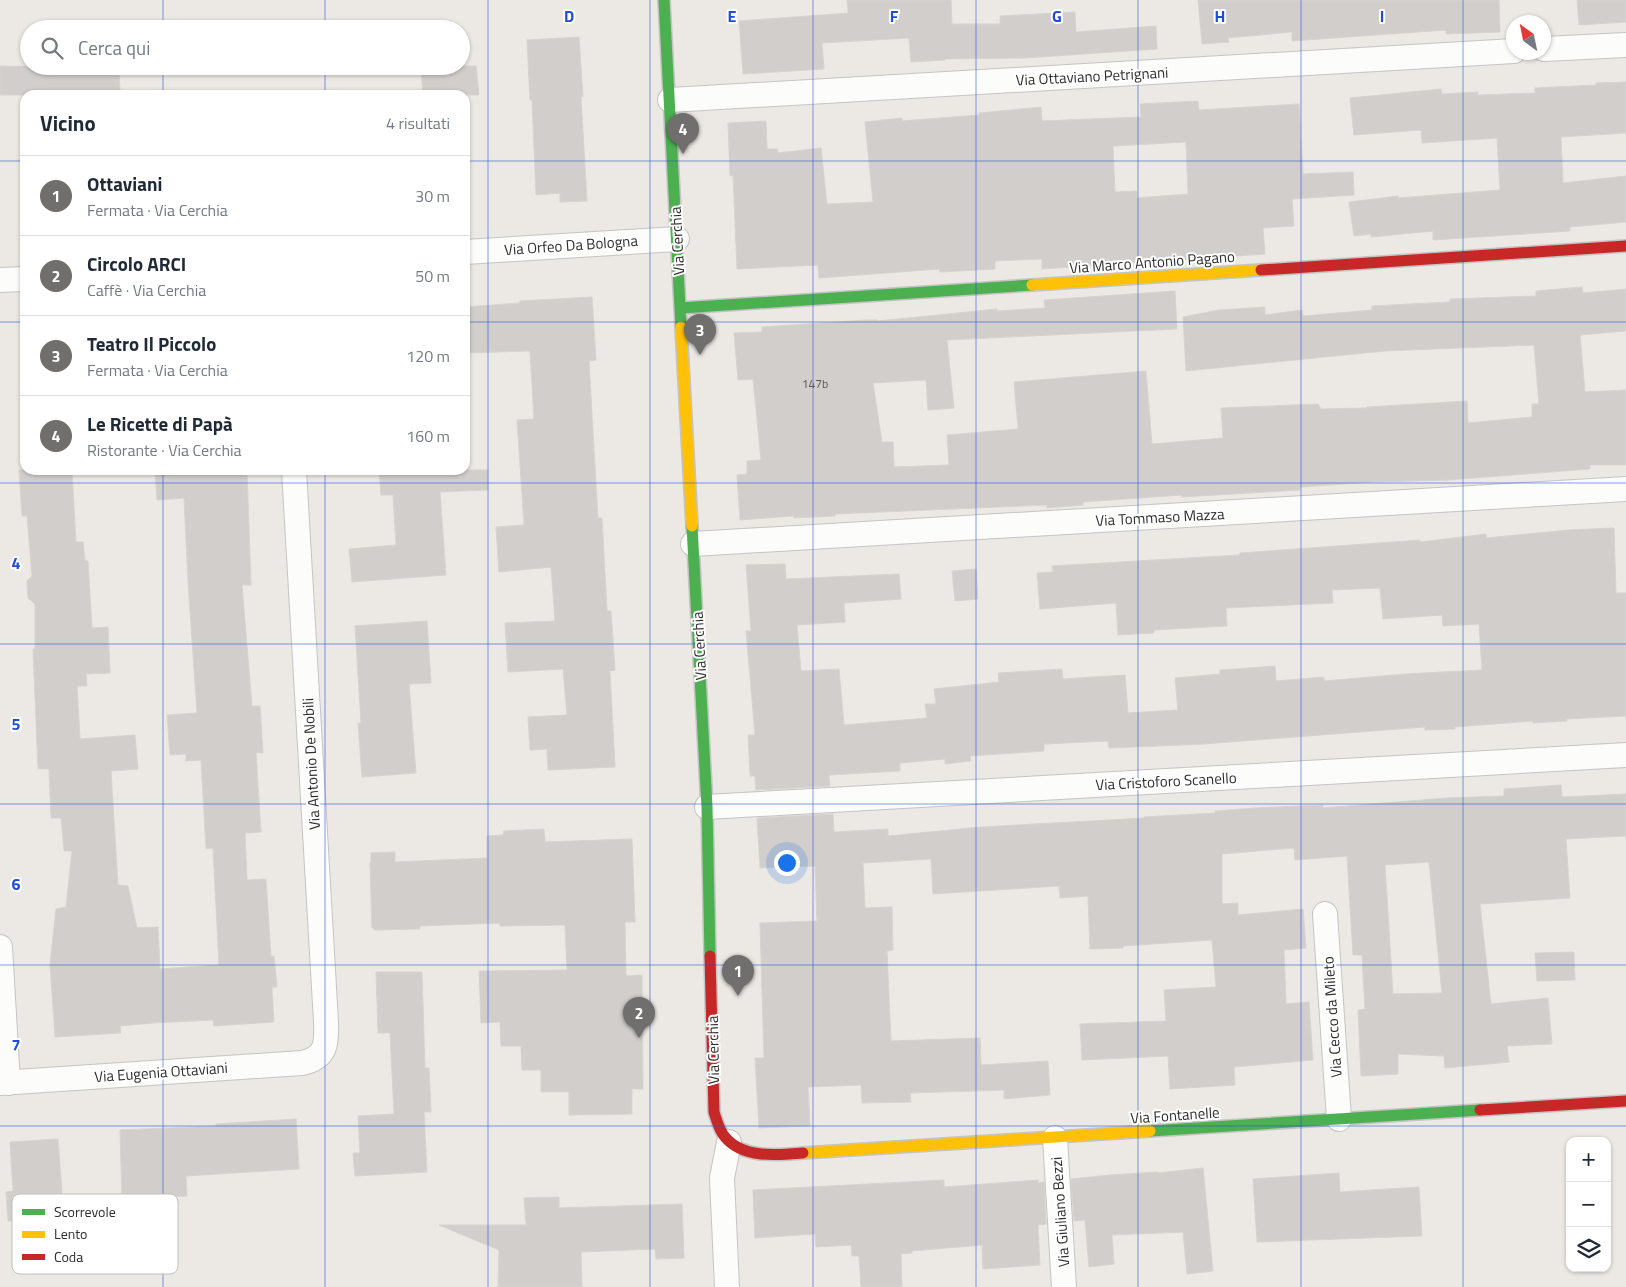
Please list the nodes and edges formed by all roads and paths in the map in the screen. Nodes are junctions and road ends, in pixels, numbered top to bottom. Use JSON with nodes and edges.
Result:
{"nodes":[{"id":1,"x":664,"y":0,"type":"edge"},
{"id":2,"x":1626,"y":44,"type":"edge"},
{"id":3,"x":1551,"y":49,"type":"edge"},
{"id":4,"x":1506,"y":51,"type":"edge"},
{"id":5,"x":670,"y":100,"type":"junction"},
{"id":6,"x":677,"y":239,"type":"junction"},
{"id":7,"x":1626,"y":246,"type":"edge"},
{"id":8,"x":470,"y":252,"type":"edge"},
{"id":9,"x":20,"y":279,"type":"edge"},
{"id":10,"x":0,"y":280,"type":"edge"},
{"id":11,"x":680,"y":308,"type":"junction"},
{"id":12,"x":294,"y":475,"type":"edge"},
{"id":13,"x":1626,"y":489,"type":"edge"},
{"id":14,"x":693,"y":544,"type":"junction"},
{"id":15,"x":1626,"y":755,"type":"edge"},
{"id":16,"x":707,"y":807,"type":"junction"},
{"id":17,"x":1325,"y":914,"type":"dead end"},
{"id":18,"x":0,"y":947,"type":"edge"},
{"id":19,"x":320,"y":1056,"type":"joint"},
{"id":20,"x":4,"y":1083,"type":"edge"},
{"id":21,"x":1626,"y":1101,"type":"edge"},
{"id":22,"x":1339,"y":1119,"type":"junction"},
{"id":23,"x":1055,"y":1138,"type":"junction"},
{"id":24,"x":729,"y":1142,"type":"junction"},
{"id":25,"x":727,"y":1287,"type":"edge"},
{"id":26,"x":1064,"y":1287,"type":"edge"}],
"edges":[{"from":1,"to":5,"type":"street","name":"Via Cerchia"},
{"from":2,"to":3,"type":"street"},
{"from":4,"to":5,"type":"street","name":"Via Ottaviano Petrignani"},
{"from":5,"to":6,"type":"street","name":"Via Cerchia"},
{"from":6,"to":8,"type":"street","name":"Via Orfeo Da Bologna"},
{"from":6,"to":11,"type":"street","name":"Via Cerchia"},
{"from":7,"to":11,"type":"street","name":"Via Marco Antonio Pagano"},
{"from":9,"to":10,"type":"street"},
{"from":11,"to":14,"type":"street","name":"Via Cerchia"},
{"from":12,"to":19,"type":"street","name":"Via Antonio De Nobili"},
{"from":13,"to":14,"type":"street","name":"Via Tommaso Mazza"},
{"from":14,"to":16,"type":"street","name":"Via Cerchia"},
{"from":15,"to":16,"type":"street","name":"Via Cristoforo Scanello"},
{"from":16,"to":24,"type":"street","name":"Via Cerchia"},
{"from":17,"to":22,"type":"street","name":"Via Cecco da Mileto"},
{"from":18,"to":20,"type":"street"},
{"from":19,"to":20,"type":"street","name":"Via Eugenia Ottaviani"},
{"from":21,"to":22,"type":"street","name":"Via Fontanelle"},
{"from":22,"to":23,"type":"street","name":"Via Fontanelle"},
{"from":23,"to":24,"type":"street","name":"Via Fontanelle"},
{"from":23,"to":26,"type":"street","name":"Via Giuliano Bezzi"},
{"from":24,"to":25,"type":"street"}]}
